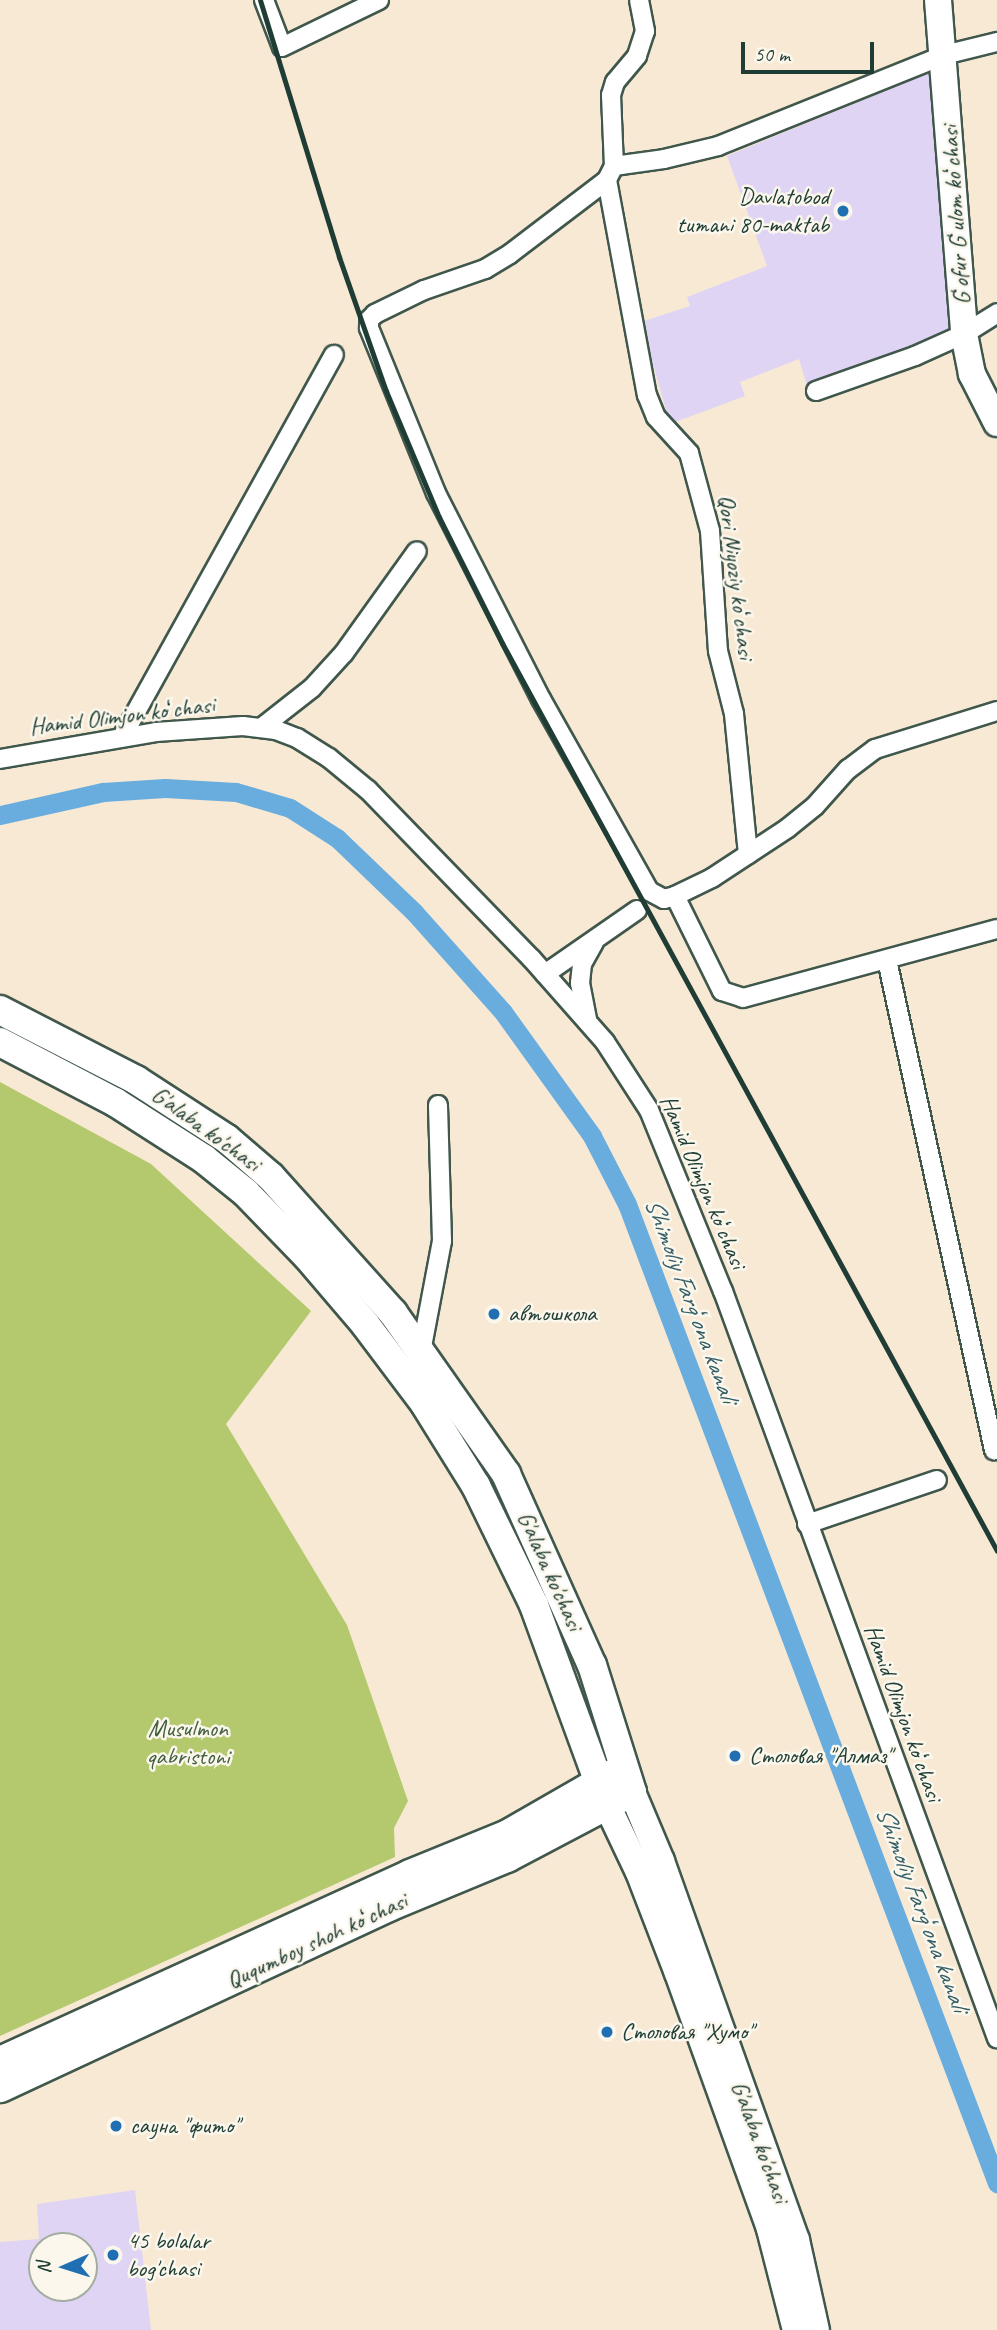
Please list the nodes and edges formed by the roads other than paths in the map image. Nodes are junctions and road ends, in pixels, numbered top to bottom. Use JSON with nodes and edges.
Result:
{"nodes":[{"id":1,"x":264,"y":0,"type":"edge"},
{"id":2,"x":379,"y":0,"type":"edge"},
{"id":3,"x":639,"y":0,"type":"edge"},
{"id":4,"x":939,"y":0,"type":"edge"},
{"id":5,"x":997,"y":42,"type":"edge"},
{"id":6,"x":944,"y":55,"type":"junction"},
{"id":7,"x":610,"y":173,"type":"junction"},
{"id":8,"x":997,"y":313,"type":"edge"},
{"id":9,"x":964,"y":334,"type":"junction"},
{"id":10,"x":334,"y":355,"type":"dead end"},
{"id":11,"x":816,"y":391,"type":"dead end"},
{"id":12,"x":997,"y":423,"type":"edge"},
{"id":13,"x":417,"y":551,"type":"dead end"},
{"id":14,"x":997,"y":710,"type":"edge"},
{"id":15,"x":261,"y":728,"type":"junction"},
{"id":16,"x":122,"y":737,"type":"junction"},
{"id":17,"x":0,"y":759,"type":"edge"},
{"id":18,"x":748,"y":854,"type":"junction"},
{"id":19,"x":675,"y":896,"type":"junction"},
{"id":20,"x":637,"y":910,"type":"dead end"},
{"id":21,"x":997,"y":929,"type":"edge"},
{"id":22,"x":595,"y":939,"type":"junction"},
{"id":23,"x":887,"y":960,"type":"junction"},
{"id":24,"x":545,"y":974,"type":"junction"},
{"id":25,"x":0,"y":1010,"type":"edge"},
{"id":26,"x":588,"y":1023,"type":"junction"},
{"id":27,"x":0,"y":1041,"type":"edge"},
{"id":28,"x":438,"y":1105,"type":"dead end"},
{"id":29,"x":421,"y":1352,"type":"junction"},
{"id":30,"x":994,"y":1450,"type":"dead end"},
{"id":31,"x":937,"y":1480,"type":"dead end"},
{"id":32,"x":807,"y":1524,"type":"junction"},
{"id":33,"x":615,"y":1786,"type":"junction"},
{"id":34,"x":997,"y":2038,"type":"edge"},
{"id":35,"x":0,"y":2061,"type":"edge"},
{"id":36,"x":0,"y":2088,"type":"edge"},
{"id":37,"x":750,"y":2142,"type":"junction"},
{"id":38,"x":796,"y":2330,"type":"edge"},
{"id":39,"x":816,"y":2330,"type":"edge"}],
"edges":[{"from":1,"to":2,"type":"street"},
{"from":3,"to":7,"type":"street","name":"Qori Niyoziy koʻchasi"},
{"from":4,"to":6,"type":"main road","name":"Gʻofur Gʻulom koʻchasi"},
{"from":5,"to":6,"type":"street"},
{"from":6,"to":7,"type":"street"},
{"from":6,"to":9,"type":"main road","name":"Gʻofur Gʻulom koʻchasi"},
{"from":7,"to":18,"type":"street","name":"Qori Niyoziy koʻchasi"},
{"from":7,"to":19,"type":"street"},
{"from":8,"to":9,"type":"street"},
{"from":9,"to":11,"type":"street"},
{"from":9,"to":12,"type":"main road","name":"Gʻofur Gʻulom koʻchasi"},
{"from":10,"to":16,"type":"street"},
{"from":13,"to":15,"type":"street"},
{"from":14,"to":18,"type":"street"},
{"from":15,"to":16,"type":"street","name":"Hamid Olimjon koʻchasi"},
{"from":15,"to":24,"type":"street","name":"Hamid Olimjon koʻchasi"},
{"from":16,"to":17,"type":"street","name":"Hamid Olimjon koʻchasi"},
{"from":18,"to":19,"type":"street"},
{"from":19,"to":23,"type":"street"},
{"from":20,"to":22,"type":"street"},
{"from":21,"to":23,"type":"street"},
{"from":22,"to":24,"type":"street"},
{"from":22,"to":26,"type":"street"},
{"from":23,"to":30,"type":"street"},
{"from":24,"to":26,"type":"street","name":"Hamid Olimjon koʻchasi"},
{"from":25,"to":29,"type":"main road","name":"G'alaba ko'chasi"},
{"from":26,"to":32,"type":"street","name":"Hamid Olimjon koʻchasi"},
{"from":27,"to":33,"type":"main road","name":"G'alaba ko'chasi"},
{"from":28,"to":29,"type":"street"},
{"from":29,"to":33,"type":"main road","name":"G'alaba ko'chasi"},
{"from":31,"to":32,"type":"street"},
{"from":32,"to":34,"type":"street","name":"Hamid Olimjon koʻchasi"},
{"from":33,"to":35,"type":"main road","name":"Ququmboy shoh koʻchasi"},
{"from":33,"to":36,"type":"main road","name":"Ququmboy shoh koʻchasi"},
{"from":33,"to":37,"type":"main road","name":"G'alaba ko'chasi"},
{"from":37,"to":38,"type":"main road","name":"G'alaba ko'chasi"},
{"from":37,"to":39,"type":"main road","name":"G'alaba ko'chasi"}]}
